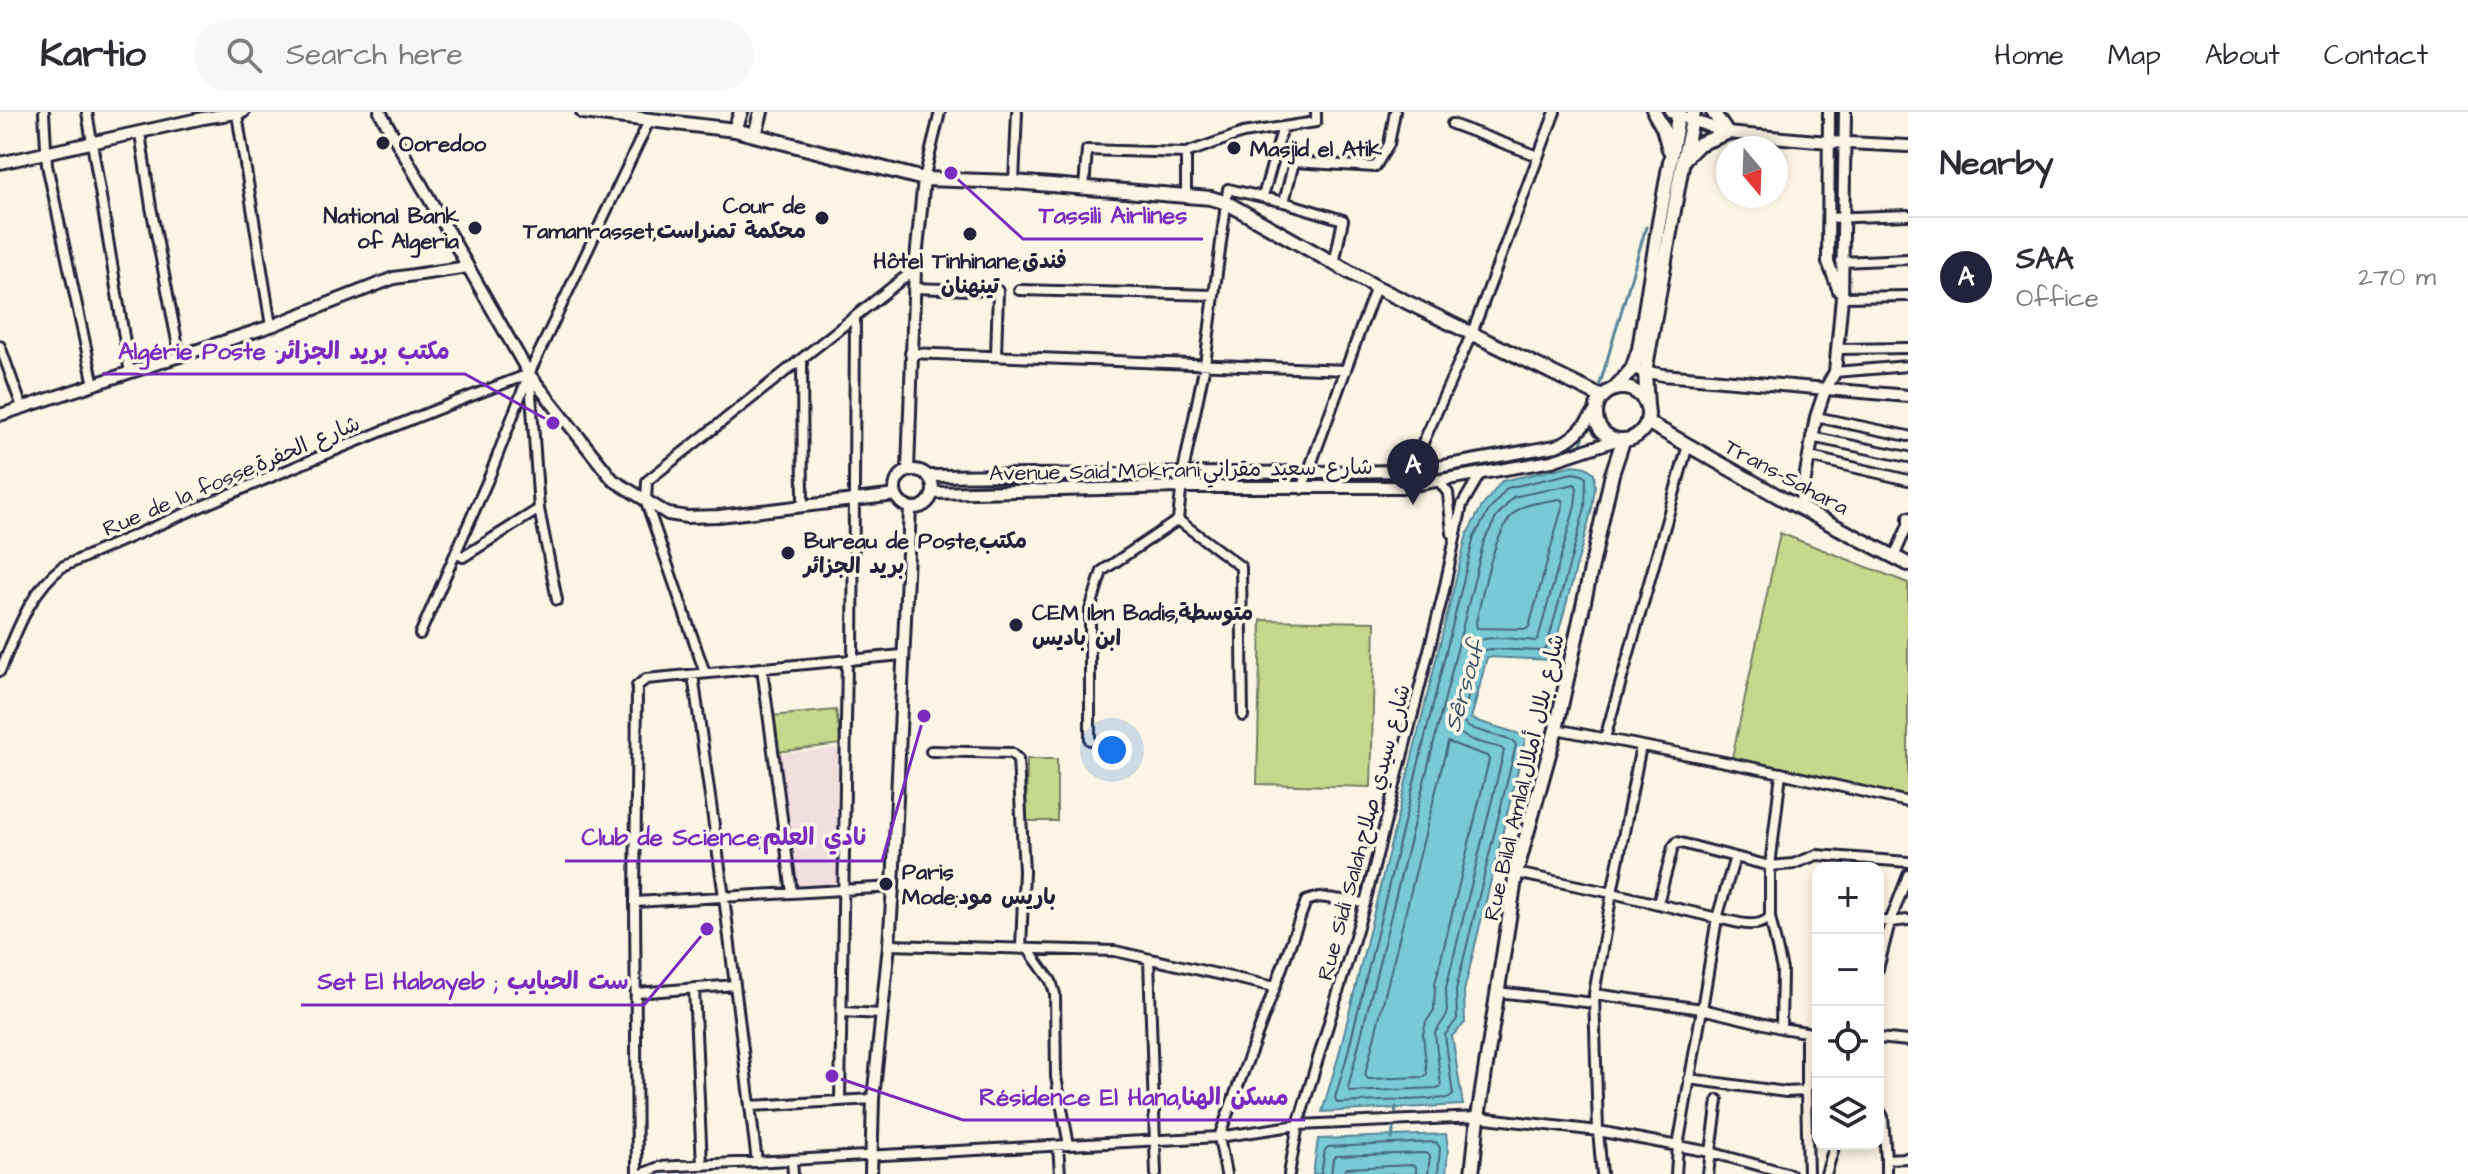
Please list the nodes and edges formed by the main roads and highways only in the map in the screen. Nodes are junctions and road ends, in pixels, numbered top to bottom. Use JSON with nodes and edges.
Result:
{"nodes":[{"id":1,"x":583,"y":112,"type":"edge"},
{"id":2,"x":741,"y":112,"type":"edge"},
{"id":3,"x":761,"y":112,"type":"edge"},
{"id":4,"x":1654,"y":112,"type":"edge"},
{"id":5,"x":1713,"y":112,"type":"edge"},
{"id":6,"x":1676,"y":113,"type":"edge"},
{"id":7,"x":1693,"y":116,"type":"edge"},
{"id":8,"x":735,"y":130,"type":"junction"},
{"id":9,"x":755,"y":135,"type":"junction"},
{"id":10,"x":1676,"y":158,"type":"junction"},
{"id":11,"x":1614,"y":389,"type":"junction"},
{"id":12,"x":1602,"y":397,"type":"junction"},
{"id":13,"x":1647,"y":406,"type":"junction"},
{"id":14,"x":1647,"y":422,"type":"junction"},
{"id":15,"x":1619,"y":440,"type":"junction"},
{"id":16,"x":1908,"y":564,"type":"edge"},
{"id":17,"x":1472,"y":1174,"type":"edge"}],
"edges":[{"from":1,"to":8,"type":"main road"},
{"from":2,"to":8,"type":"main road"},
{"from":3,"to":9,"type":"main road"},
{"from":4,"to":10,"type":"main road"},
{"from":5,"to":10,"type":"main road"},
{"from":6,"to":10,"type":"main road"},
{"from":7,"to":10,"type":"main road"},
{"from":8,"to":9,"type":"main road"},
{"from":9,"to":12,"type":"main road"},
{"from":10,"to":11,"type":"main road"},
{"from":10,"to":13,"type":"main road"},
{"from":11,"to":12,"type":"main road"},
{"from":11,"to":13,"type":"main road"},
{"from":12,"to":15,"type":"main road"},
{"from":13,"to":14,"type":"main road"},
{"from":14,"to":15,"type":"main road"},
{"from":14,"to":16,"type":"main road","name":"Trans-Sahara"},
{"from":15,"to":17,"type":"main road","name":"Rue Bilal Amlal,شارع بلال أملال"}]}
